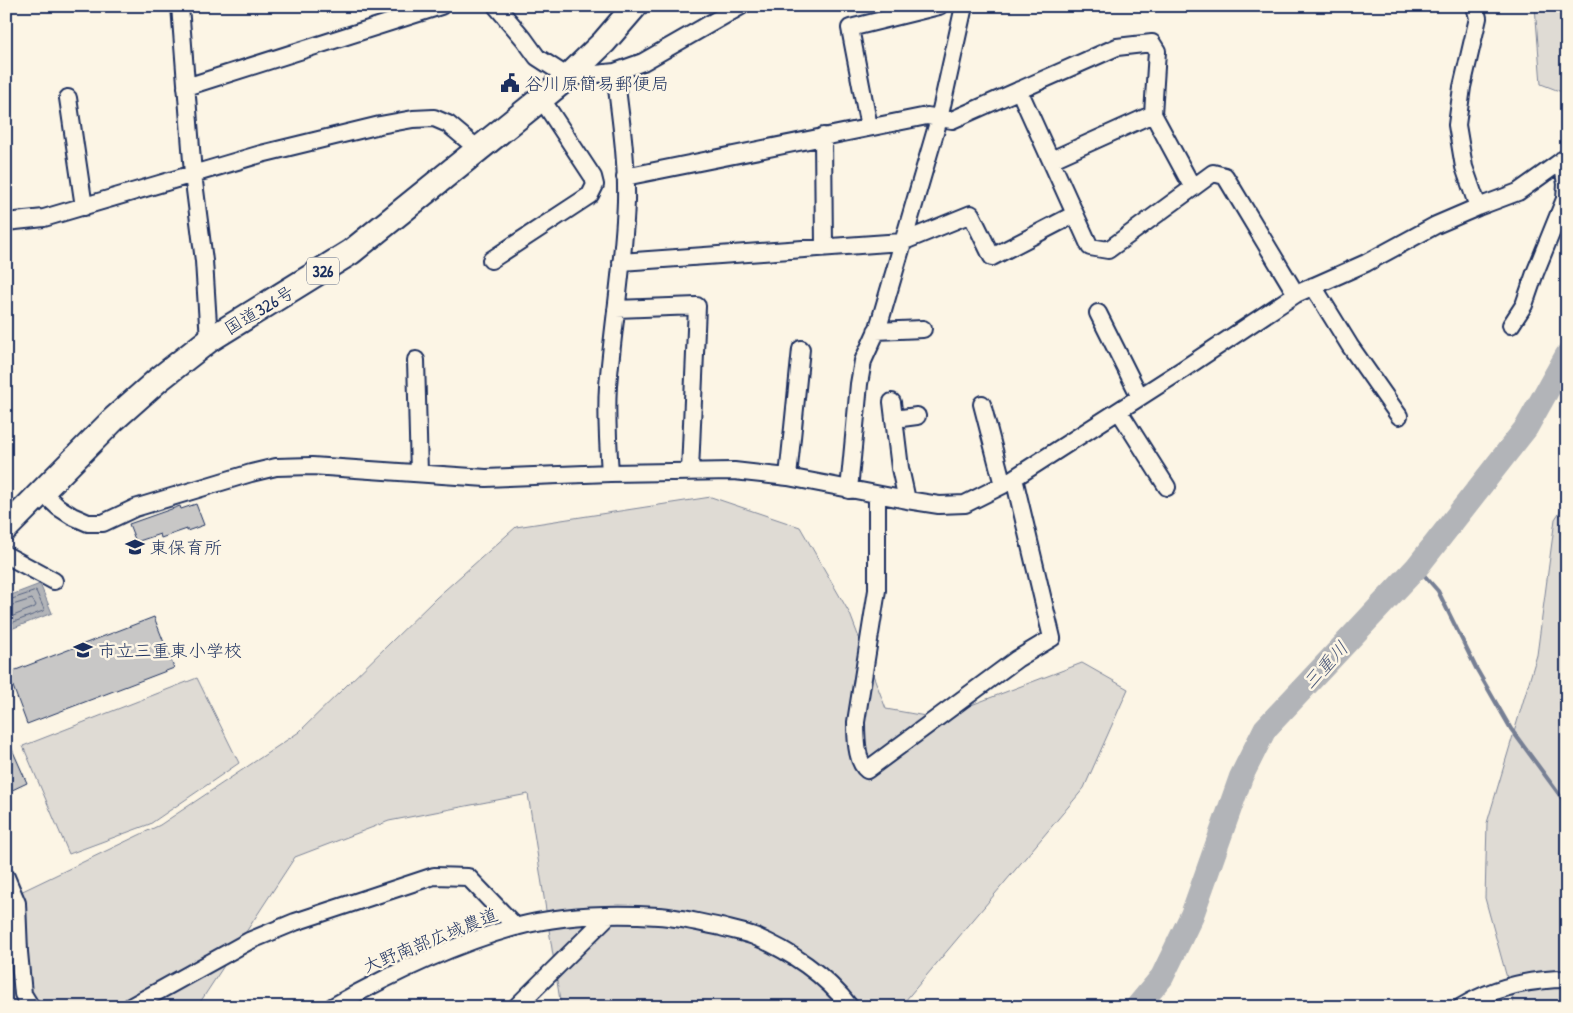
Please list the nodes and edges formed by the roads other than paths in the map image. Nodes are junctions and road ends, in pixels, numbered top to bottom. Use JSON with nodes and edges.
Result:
{"nodes":[{"id":1,"x":180,"y":6,"type":"edge"},
{"id":2,"x":441,"y":6,"type":"edge"},
{"id":3,"x":496,"y":6,"type":"edge"},
{"id":4,"x":635,"y":6,"type":"edge"},
{"id":5,"x":741,"y":6,"type":"edge"},
{"id":6,"x":939,"y":6,"type":"edge"},
{"id":7,"x":964,"y":6,"type":"edge"},
{"id":8,"x":1475,"y":6,"type":"edge"},
{"id":9,"x":388,"y":14,"type":"edge"},
{"id":10,"x":615,"y":72,"type":"junction"},
{"id":11,"x":568,"y":77,"type":"junction"},
{"id":12,"x":186,"y":87,"type":"junction"},
{"id":13,"x":1019,"y":90,"type":"junction"},
{"id":14,"x":68,"y":98,"type":"dead end"},
{"id":15,"x":541,"y":98,"type":"junction"},
{"id":16,"x":1153,"y":114,"type":"junction"},
{"id":17,"x":939,"y":119,"type":"junction"},
{"id":18,"x":869,"y":127,"type":"junction"},
{"id":19,"x":823,"y":136,"type":"junction"},
{"id":20,"x":478,"y":149,"type":"junction"},
{"id":21,"x":1564,"y":158,"type":"edge"},
{"id":22,"x":1051,"y":160,"type":"junction"},
{"id":23,"x":193,"y":174,"type":"junction"},
{"id":24,"x":625,"y":177,"type":"junction"},
{"id":25,"x":1193,"y":188,"type":"junction"},
{"id":26,"x":84,"y":206,"type":"junction"},
{"id":27,"x":1478,"y":206,"type":"junction"},
{"id":28,"x":1075,"y":214,"type":"junction"},
{"id":29,"x":6,"y":222,"type":"edge"},
{"id":30,"x":902,"y":242,"type":"junction"},
{"id":31,"x":824,"y":248,"type":"junction"},
{"id":32,"x":491,"y":260,"type":"dead end"},
{"id":33,"x":621,"y":262,"type":"junction"},
{"id":34,"x":1313,"y":286,"type":"junction"},
{"id":35,"x":1296,"y":294,"type":"junction"},
{"id":36,"x":616,"y":309,"type":"junction"},
{"id":37,"x":1098,"y":313,"type":"dead end"},
{"id":38,"x":1511,"y":325,"type":"dead end"},
{"id":39,"x":923,"y":329,"type":"dead end"},
{"id":40,"x":876,"y":331,"type":"junction"},
{"id":41,"x":209,"y":340,"type":"junction"},
{"id":42,"x":801,"y":349,"type":"dead end"},
{"id":43,"x":416,"y":360,"type":"dead end"},
{"id":44,"x":1140,"y":397,"type":"junction"},
{"id":45,"x":892,"y":402,"type":"dead end"},
{"id":46,"x":982,"y":404,"type":"dead end"},
{"id":47,"x":1119,"y":411,"type":"junction"},
{"id":48,"x":917,"y":416,"type":"dead end"},
{"id":49,"x":1399,"y":416,"type":"dead end"},
{"id":50,"x":894,"y":419,"type":"junction"},
{"id":51,"x":690,"y":471,"type":"junction"},
{"id":52,"x":418,"y":473,"type":"junction"},
{"id":53,"x":610,"y":473,"type":"junction"},
{"id":54,"x":788,"y":477,"type":"junction"},
{"id":55,"x":1008,"y":482,"type":"junction"},
{"id":56,"x":1167,"y":487,"type":"dead end"},
{"id":57,"x":849,"y":490,"type":"junction"},
{"id":58,"x":42,"y":492,"type":"junction"},
{"id":59,"x":877,"y":495,"type":"junction"},
{"id":60,"x":907,"y":500,"type":"junction"},
{"id":61,"x":6,"y":528,"type":"edge"},
{"id":62,"x":6,"y":555,"type":"edge"},
{"id":63,"x":54,"y":581,"type":"dead end"},
{"id":64,"x":6,"y":877,"type":"edge"},
{"id":65,"x":608,"y":916,"type":"junction"},
{"id":66,"x":516,"y":927,"type":"junction"},
{"id":67,"x":1567,"y":979,"type":"edge"},
{"id":68,"x":31,"y":1007,"type":"edge"},
{"id":69,"x":130,"y":1007,"type":"edge"},
{"id":70,"x":332,"y":1007,"type":"edge"},
{"id":71,"x":516,"y":1007,"type":"edge"},
{"id":72,"x":850,"y":1007,"type":"edge"},
{"id":73,"x":1461,"y":1007,"type":"edge"}],
"edges":[{"from":1,"to":12,"type":"street"},
{"from":2,"to":9,"type":"street"},
{"from":3,"to":11,"type":"street"},
{"from":4,"to":11,"type":"highway","name":"国道326号","number":"326"},
{"from":5,"to":10,"type":"street"},
{"from":6,"to":18,"type":"street"},
{"from":7,"to":17,"type":"street"},
{"from":8,"to":27,"type":"street"},
{"from":9,"to":12,"type":"street"},
{"from":10,"to":11,"type":"street"},
{"from":10,"to":24,"type":"street"},
{"from":11,"to":15,"type":"highway","name":"国道326号","number":"326"},
{"from":12,"to":23,"type":"street"},
{"from":13,"to":16,"type":"street"},
{"from":13,"to":17,"type":"street"},
{"from":13,"to":22,"type":"street"},
{"from":14,"to":26,"type":"street"},
{"from":15,"to":20,"type":"highway","name":"国道326号","number":"326"},
{"from":15,"to":32,"type":"street"},
{"from":16,"to":22,"type":"street"},
{"from":16,"to":25,"type":"street"},
{"from":17,"to":18,"type":"street"},
{"from":17,"to":30,"type":"street"},
{"from":18,"to":19,"type":"street"},
{"from":19,"to":24,"type":"street"},
{"from":19,"to":31,"type":"street"},
{"from":20,"to":23,"type":"street"},
{"from":20,"to":41,"type":"highway","name":"国道326号","number":"326"},
{"from":21,"to":27,"type":"street"},
{"from":21,"to":38,"type":"street"},
{"from":22,"to":28,"type":"street"},
{"from":23,"to":26,"type":"street"},
{"from":23,"to":41,"type":"street"},
{"from":24,"to":33,"type":"street"},
{"from":25,"to":28,"type":"street"},
{"from":25,"to":35,"type":"street"},
{"from":26,"to":29,"type":"street"},
{"from":27,"to":34,"type":"street"},
{"from":28,"to":30,"type":"street"},
{"from":30,"to":31,"type":"street"},
{"from":30,"to":40,"type":"street"},
{"from":31,"to":33,"type":"street"},
{"from":33,"to":36,"type":"street"},
{"from":34,"to":35,"type":"street"},
{"from":34,"to":49,"type":"street"},
{"from":35,"to":44,"type":"street"},
{"from":36,"to":51,"type":"street"},
{"from":36,"to":53,"type":"street"},
{"from":37,"to":44,"type":"street"},
{"from":39,"to":40,"type":"street"},
{"from":40,"to":57,"type":"street"},
{"from":41,"to":58,"type":"highway","name":"国道326号","number":"326"},
{"from":42,"to":54,"type":"street"},
{"from":43,"to":52,"type":"street"},
{"from":44,"to":47,"type":"street"},
{"from":45,"to":50,"type":"street"},
{"from":46,"to":55,"type":"street"},
{"from":47,"to":55,"type":"street"},
{"from":47,"to":56,"type":"street"},
{"from":48,"to":50,"type":"street"},
{"from":50,"to":60,"type":"street"},
{"from":51,"to":53,"type":"street"},
{"from":51,"to":54,"type":"street"},
{"from":52,"to":53,"type":"street"},
{"from":52,"to":58,"type":"street"},
{"from":54,"to":57,"type":"street"},
{"from":55,"to":59,"type":"street"},
{"from":55,"to":60,"type":"street"},
{"from":57,"to":59,"type":"street"},
{"from":58,"to":61,"type":"highway","name":"国道326号","number":"326"},
{"from":59,"to":60,"type":"street"},
{"from":62,"to":63,"type":"street"},
{"from":64,"to":68,"type":"street"},
{"from":65,"to":66,"type":"street","name":"大野南部広域農道"},
{"from":65,"to":71,"type":"street"},
{"from":65,"to":72,"type":"street","name":"大野南部広域農道"},
{"from":66,"to":69,"type":"street"},
{"from":66,"to":70,"type":"street","name":"大野南部広域農道"},
{"from":67,"to":73,"type":"street"}]}
